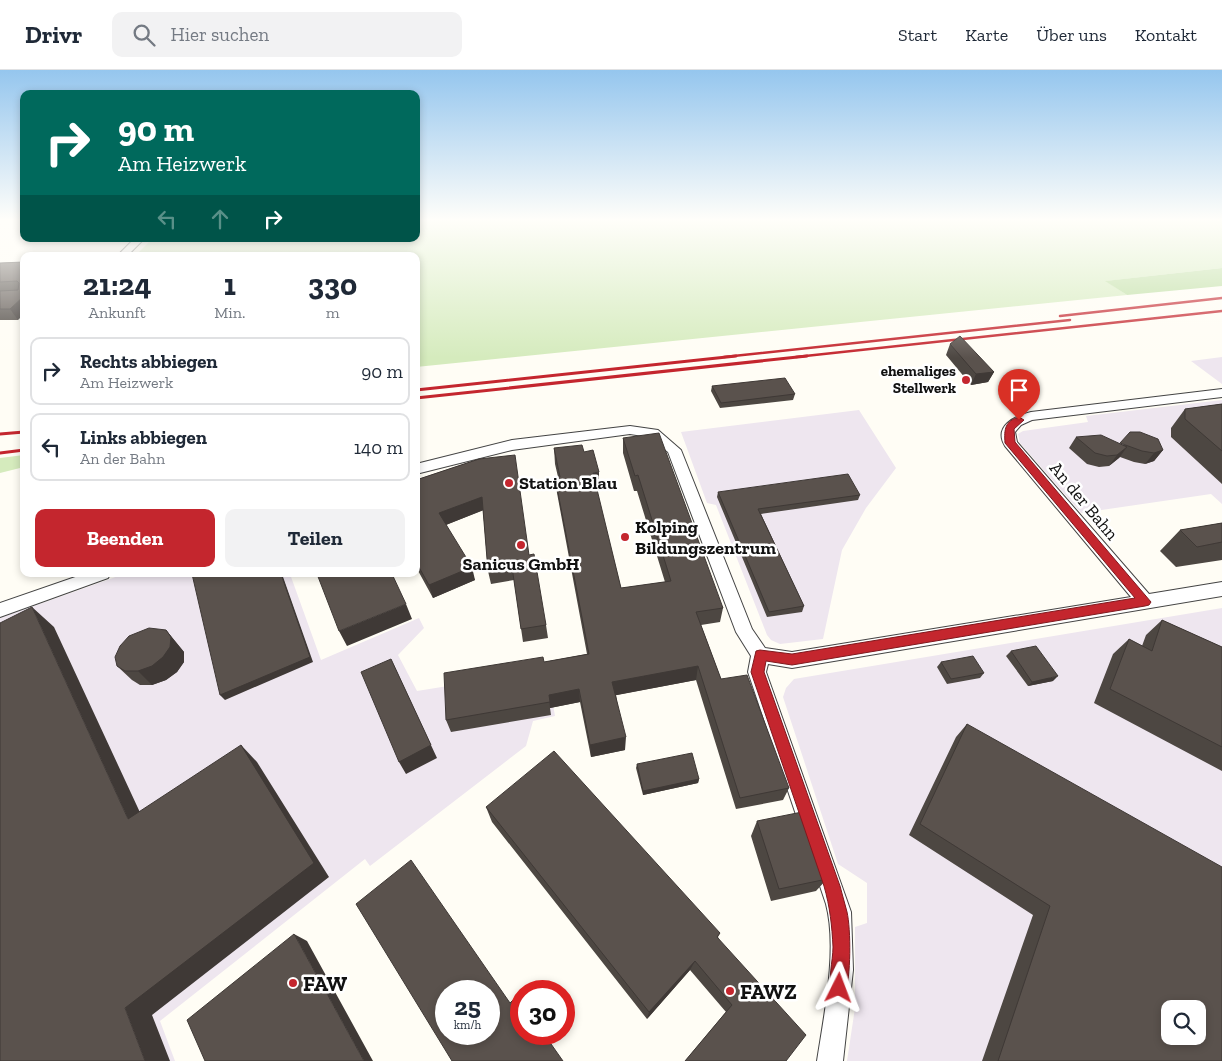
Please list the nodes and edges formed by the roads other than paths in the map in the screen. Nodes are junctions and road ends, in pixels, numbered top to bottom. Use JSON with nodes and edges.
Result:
{"nodes":[{"id":1,"x":1222,"y":393,"type":"edge"},
{"id":2,"x":420,"y":468,"type":"edge"},
{"id":3,"x":94,"y":577,"type":"edge"},
{"id":4,"x":1222,"y":588,"type":"edge"},
{"id":5,"x":1145,"y":602,"type":"junction"},
{"id":6,"x":0,"y":610,"type":"edge"},
{"id":7,"x":760,"y":655,"type":"junction"},
{"id":8,"x":830,"y":1061,"type":"edge"}],
"edges":[{"from":1,"to":5,"type":"street","name":"An der Bahn"},
{"from":2,"to":7,"type":"street"},
{"from":3,"to":6,"type":"street"},
{"from":4,"to":5,"type":"street"},
{"from":5,"to":7,"type":"street"},
{"from":7,"to":8,"type":"street"}]}
